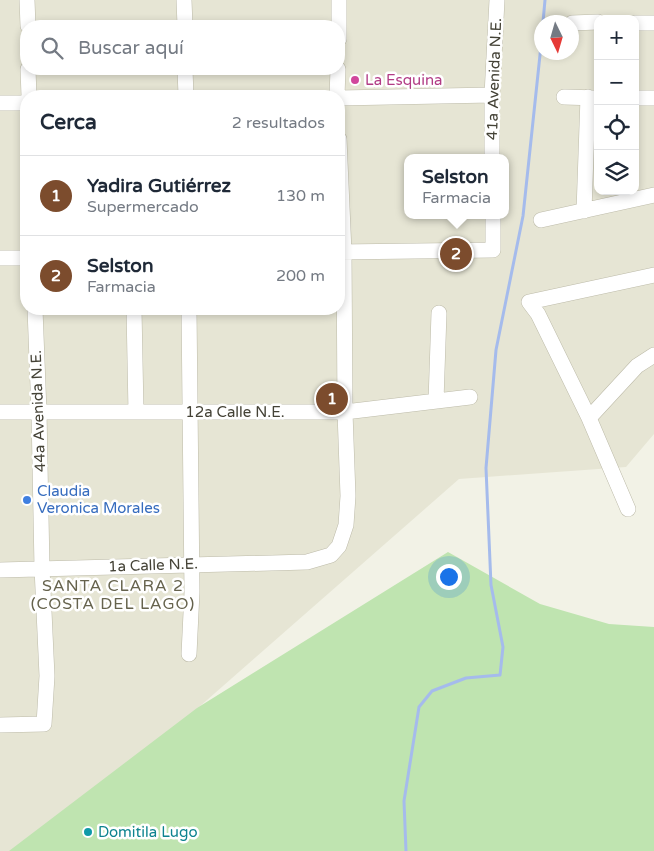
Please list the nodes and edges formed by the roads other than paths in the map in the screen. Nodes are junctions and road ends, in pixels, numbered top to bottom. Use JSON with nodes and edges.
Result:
{"nodes":[{"id":1,"x":27,"y":0,"type":"edge"},
{"id":2,"x":184,"y":0,"type":"edge"},
{"id":3,"x":339,"y":0,"type":"edge"},
{"id":4,"x":496,"y":0,"type":"edge"},
{"id":5,"x":28,"y":20,"type":"edge"},
{"id":6,"x":184,"y":20,"type":"edge"},
{"id":7,"x":339,"y":20,"type":"edge"},
{"id":8,"x":594,"y":22,"type":"edge"},
{"id":9,"x":579,"y":23,"type":"edge"},
{"id":10,"x":639,"y":23,"type":"edge"},
{"id":11,"x":654,"y":23,"type":"edge"},
{"id":12,"x":28,"y":75,"type":"edge"},
{"id":13,"x":185,"y":75,"type":"edge"},
{"id":14,"x":338,"y":75,"type":"edge"},
{"id":15,"x":29,"y":90,"type":"edge"},
{"id":16,"x":186,"y":90,"type":"edge"},
{"id":17,"x":338,"y":90,"type":"edge"},
{"id":18,"x":492,"y":95,"type":"junction"},
{"id":19,"x":345,"y":97,"type":"edge"},
{"id":20,"x":564,"y":97,"type":"dead end"},
{"id":21,"x":593,"y":98,"type":"edge"},
{"id":22,"x":639,"y":98,"type":"edge"},
{"id":23,"x":654,"y":98,"type":"edge"},
{"id":24,"x":0,"y":103,"type":"edge"},
{"id":25,"x":20,"y":103,"type":"edge"},
{"id":26,"x":492,"y":154,"type":"edge"},
{"id":27,"x":654,"y":195,"type":"edge"},
{"id":28,"x":584,"y":211,"type":"junction"},
{"id":29,"x":493,"y":219,"type":"edge"},
{"id":30,"x":542,"y":220,"type":"dead end"},
{"id":31,"x":345,"y":252,"type":"edge"},
{"id":32,"x":0,"y":258,"type":"edge"},
{"id":33,"x":20,"y":258,"type":"edge"},
{"id":34,"x":654,"y":275,"type":"edge"},
{"id":35,"x":439,"y":313,"type":"dead end"},
{"id":36,"x":35,"y":315,"type":"edge"},
{"id":37,"x":134,"y":315,"type":"edge"},
{"id":38,"x":189,"y":315,"type":"edge"},
{"id":39,"x":342,"y":315,"type":"edge"},
{"id":40,"x":654,"y":355,"type":"edge"},
{"id":41,"x":470,"y":397,"type":"dead end"},
{"id":42,"x":436,"y":401,"type":"junction"},
{"id":43,"x":0,"y":412,"type":"edge"},
{"id":44,"x":39,"y":412,"type":"junction"},
{"id":45,"x":136,"y":412,"type":"junction"},
{"id":46,"x":190,"y":412,"type":"junction"},
{"id":47,"x":344,"y":412,"type":"junction"},
{"id":48,"x":589,"y":418,"type":"junction"},
{"id":49,"x":628,"y":509,"type":"dead end"},
{"id":50,"x":190,"y":564,"type":"junction"},
{"id":51,"x":42,"y":568,"type":"junction"},
{"id":52,"x":0,"y":570,"type":"edge"},
{"id":53,"x":190,"y":654,"type":"dead end"},
{"id":54,"x":0,"y":725,"type":"edge"}],
"edges":[{"from":1,"to":5,"type":"street"},
{"from":2,"to":6,"type":"street"},
{"from":3,"to":7,"type":"street"},
{"from":4,"to":18,"type":"street","name":"41a Avenida N.E."},
{"from":8,"to":9,"type":"street"},
{"from":10,"to":11,"type":"street"},
{"from":12,"to":15,"type":"street"},
{"from":13,"to":16,"type":"street"},
{"from":14,"to":17,"type":"street"},
{"from":18,"to":19,"type":"street"},
{"from":18,"to":26,"type":"street","name":"41a Avenida N.E."},
{"from":20,"to":21,"type":"street"},
{"from":21,"to":28,"type":"street"},
{"from":22,"to":23,"type":"street"},
{"from":24,"to":25,"type":"street"},
{"from":27,"to":28,"type":"street"},
{"from":28,"to":30,"type":"street"},
{"from":29,"to":31,"type":"street"},
{"from":32,"to":33,"type":"street"},
{"from":34,"to":48,"type":"street"},
{"from":35,"to":42,"type":"street"},
{"from":36,"to":44,"type":"street","name":"44a Avenida N.E."},
{"from":37,"to":45,"type":"street"},
{"from":38,"to":46,"type":"street"},
{"from":39,"to":47,"type":"street","name":"1a Calle N.E."},
{"from":40,"to":48,"type":"street"},
{"from":41,"to":42,"type":"street","name":"12a Calle N.E."},
{"from":42,"to":47,"type":"street","name":"12a Calle N.E."},
{"from":43,"to":44,"type":"street","name":"12a Calle N.E."},
{"from":44,"to":45,"type":"street","name":"12a Calle N.E."},
{"from":44,"to":51,"type":"street","name":"44a Avenida N.E."},
{"from":45,"to":46,"type":"street","name":"12a Calle N.E."},
{"from":46,"to":47,"type":"street","name":"12a Calle N.E."},
{"from":46,"to":50,"type":"street"},
{"from":47,"to":50,"type":"street","name":"1a Calle N.E."},
{"from":48,"to":49,"type":"street"},
{"from":50,"to":51,"type":"street","name":"1a Calle N.E."},
{"from":50,"to":53,"type":"street"},
{"from":51,"to":52,"type":"street","name":"1a Calle N.E."},
{"from":51,"to":54,"type":"street","name":"44a Avenida N.E."}]}
